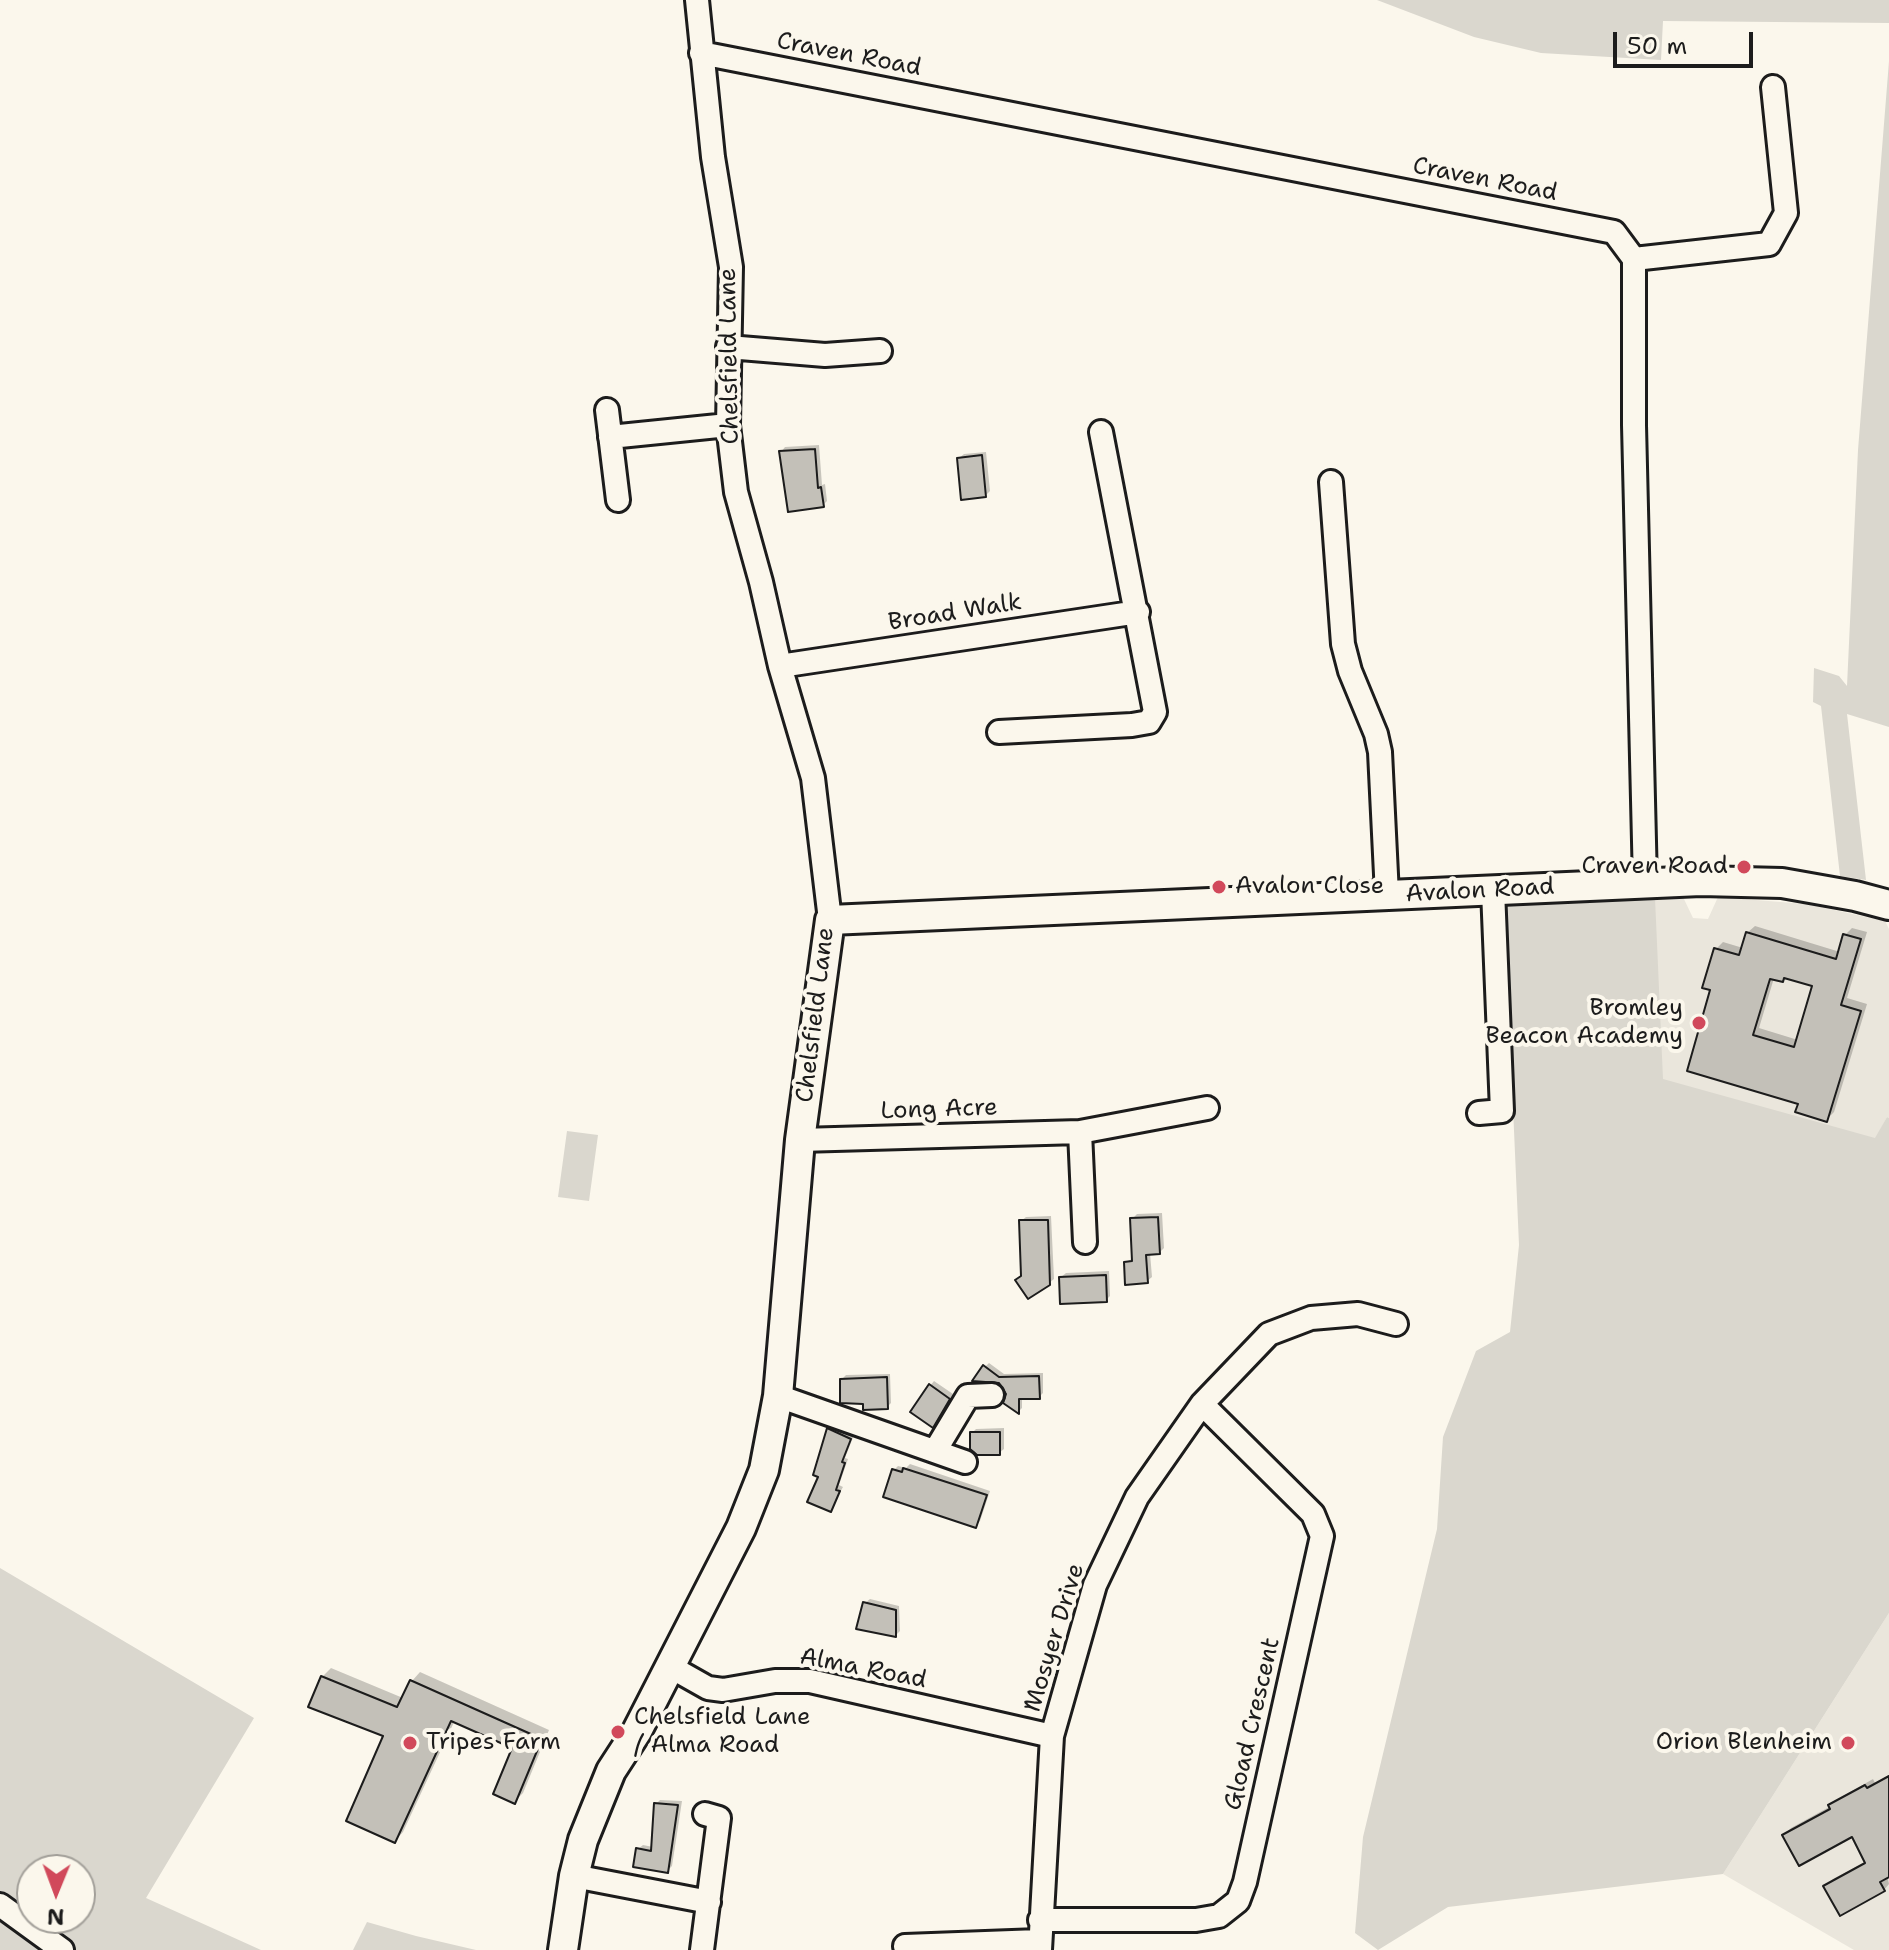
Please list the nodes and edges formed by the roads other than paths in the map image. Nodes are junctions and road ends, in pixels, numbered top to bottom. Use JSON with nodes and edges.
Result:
{"nodes":[{"id":1,"x":697,"y":0,"type":"edge"},
{"id":2,"x":701,"y":53,"type":"junction"},
{"id":3,"x":1773,"y":87,"type":"dead end"},
{"id":4,"x":1634,"y":259,"type":"junction"},
{"id":5,"x":728,"y":347,"type":"junction"},
{"id":6,"x":880,"y":351,"type":"dead end"},
{"id":7,"x":607,"y":410,"type":"dead end"},
{"id":8,"x":728,"y":425,"type":"junction"},
{"id":9,"x":1101,"y":432,"type":"dead end"},
{"id":10,"x":610,"y":437,"type":"junction"},
{"id":11,"x":1331,"y":482,"type":"dead end"},
{"id":12,"x":618,"y":500,"type":"dead end"},
{"id":13,"x":1138,"y":612,"type":"junction"},
{"id":14,"x":780,"y":666,"type":"junction"},
{"id":15,"x":999,"y":732,"type":"dead end"},
{"id":16,"x":1645,"y":883,"type":"junction"},
{"id":17,"x":1493,"y":890,"type":"junction"},
{"id":18,"x":1387,"y":895,"type":"junction"},
{"id":19,"x":1889,"y":905,"type":"edge"},
{"id":20,"x":830,"y":920,"type":"junction"},
{"id":21,"x":1207,"y":1108,"type":"dead end"},
{"id":22,"x":1479,"y":1113,"type":"dead end"},
{"id":23,"x":1080,"y":1132,"type":"junction"},
{"id":24,"x":800,"y":1140,"type":"junction"},
{"id":25,"x":1085,"y":1242,"type":"dead end"},
{"id":26,"x":1396,"y":1324,"type":"dead end"},
{"id":27,"x":992,"y":1395,"type":"dead end"},
{"id":28,"x":778,"y":1396,"type":"junction"},
{"id":29,"x":1202,"y":1404,"type":"junction"},
{"id":30,"x":935,"y":1451,"type":"junction"},
{"id":31,"x":965,"y":1462,"type":"dead end"},
{"id":32,"x":669,"y":1666,"type":"junction"},
{"id":33,"x":1052,"y":1736,"type":"junction"},
{"id":34,"x":705,"y":1814,"type":"dead end"},
{"id":35,"x":574,"y":1876,"type":"junction"},
{"id":36,"x":709,"y":1902,"type":"junction"},
{"id":37,"x":0,"y":1905,"type":"edge"},
{"id":38,"x":1040,"y":1937,"type":"edge"},
{"id":39,"x":905,"y":1946,"type":"dead end"},
{"id":40,"x":62,"y":1950,"type":"edge"},
{"id":41,"x":563,"y":1950,"type":"edge"},
{"id":42,"x":702,"y":1950,"type":"edge"}],
"edges":[{"from":1,"to":2,"type":"street","name":"Chelsfield Lane"},
{"from":2,"to":4,"type":"street","name":"Craven Road"},
{"from":2,"to":5,"type":"street","name":"Chelsfield Lane"},
{"from":3,"to":4,"type":"street"},
{"from":4,"to":16,"type":"street"},
{"from":5,"to":6,"type":"street"},
{"from":5,"to":8,"type":"street","name":"Chelsfield Lane"},
{"from":7,"to":10,"type":"street"},
{"from":8,"to":10,"type":"street"},
{"from":8,"to":14,"type":"street","name":"Chelsfield Lane"},
{"from":9,"to":13,"type":"street"},
{"from":10,"to":12,"type":"street"},
{"from":11,"to":18,"type":"street"},
{"from":13,"to":14,"type":"street","name":"Broad Walk"},
{"from":13,"to":15,"type":"street"},
{"from":14,"to":20,"type":"street","name":"Chelsfield Lane"},
{"from":16,"to":17,"type":"street","name":"Avalon Road"},
{"from":16,"to":19,"type":"street","name":"Avalon Road"},
{"from":17,"to":18,"type":"street","name":"Avalon Road"},
{"from":17,"to":22,"type":"street"},
{"from":18,"to":20,"type":"street","name":"Avalon Road"},
{"from":20,"to":24,"type":"street","name":"Chelsfield Lane"},
{"from":21,"to":23,"type":"street","name":"Long Acre"},
{"from":23,"to":24,"type":"street","name":"Long Acre"},
{"from":23,"to":25,"type":"street"},
{"from":24,"to":28,"type":"street","name":"Chelsfield Lane"},
{"from":26,"to":29,"type":"street","name":"Mosyer Drive"},
{"from":27,"to":30,"type":"street"},
{"from":28,"to":30,"type":"street"},
{"from":28,"to":32,"type":"street","name":"Chelsfield Lane"},
{"from":29,"to":33,"type":"street","name":"Mosyer Drive"},
{"from":29,"to":38,"type":"street","name":"Gload Crescent"},
{"from":30,"to":31,"type":"street"},
{"from":32,"to":33,"type":"street","name":"Alma Road"},
{"from":32,"to":35,"type":"street","name":"Chelsfield Lane"},
{"from":33,"to":38,"type":"street","name":"Mosyer Drive"},
{"from":34,"to":36,"type":"street"},
{"from":35,"to":36,"type":"street"},
{"from":35,"to":41,"type":"street","name":"Chelsfield Lane"},
{"from":36,"to":42,"type":"street"},
{"from":37,"to":40,"type":"street"},
{"from":38,"to":39,"type":"street"}]}
